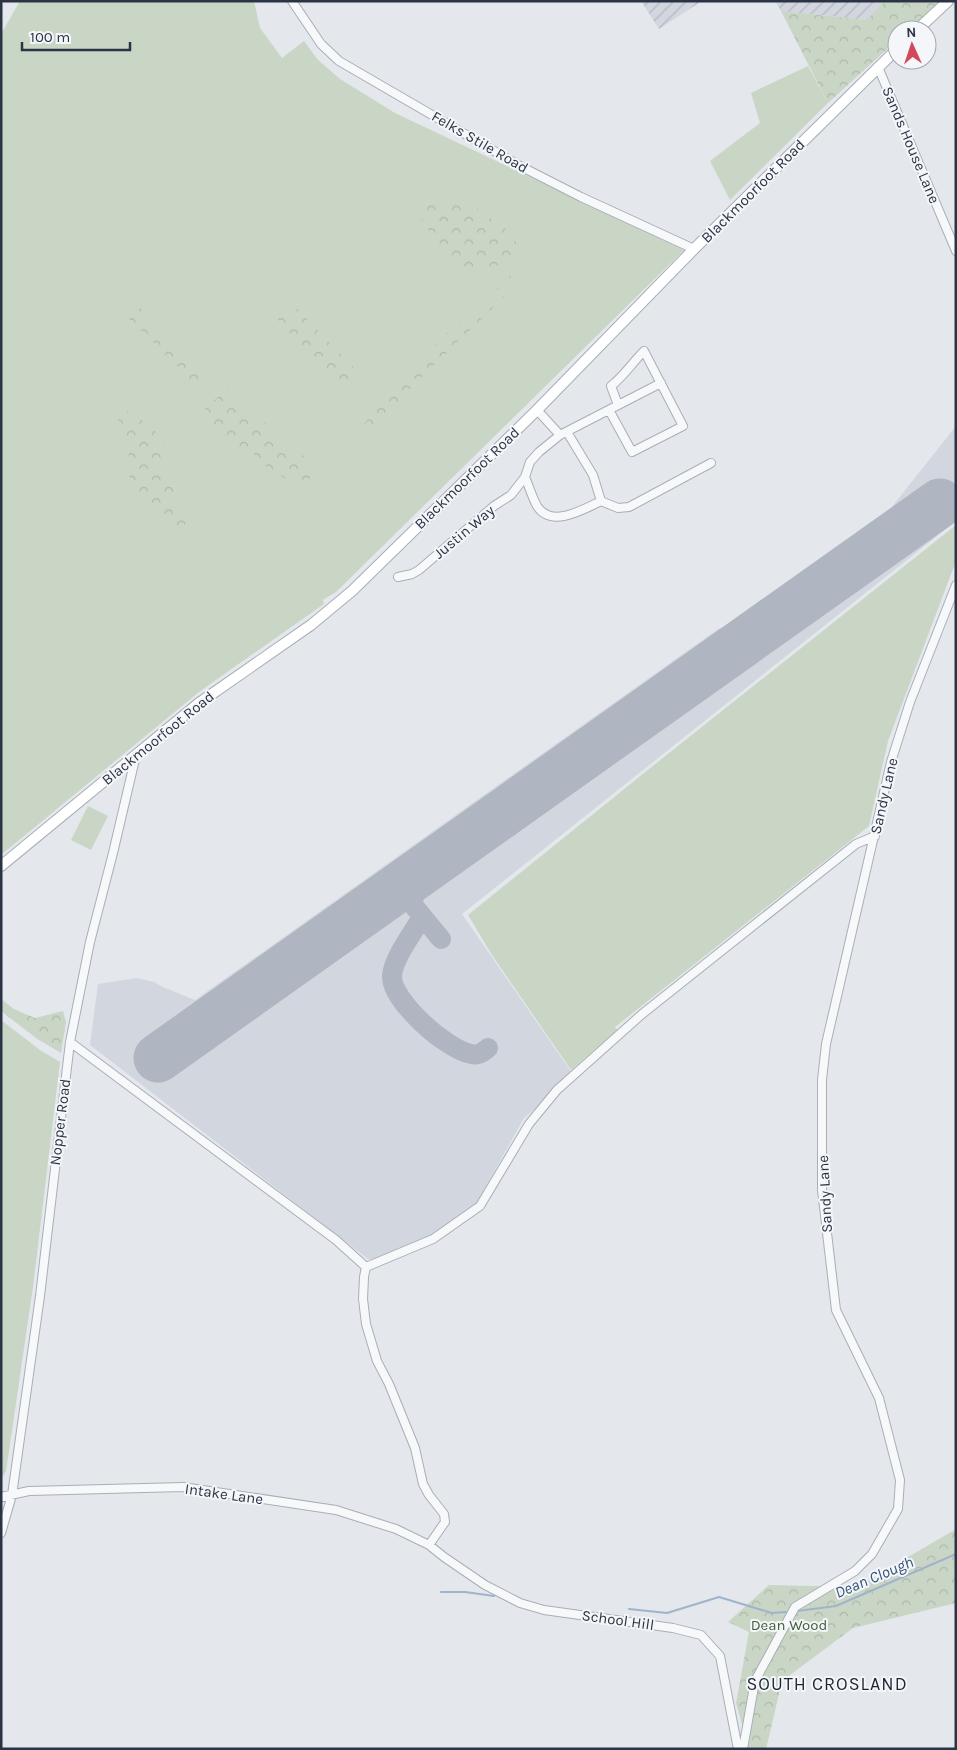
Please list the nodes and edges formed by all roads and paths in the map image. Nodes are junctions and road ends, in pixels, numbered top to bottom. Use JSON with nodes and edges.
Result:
{"nodes":[{"id":1,"x":292,"y":1,"type":"edge"},
{"id":2,"x":948,"y":1,"type":"edge"},
{"id":3,"x":928,"y":20,"type":"edge"},
{"id":4,"x":887,"y":58,"type":"edge"},
{"id":5,"x":878,"y":67,"type":"junction"},
{"id":6,"x":694,"y":249,"type":"junction"},
{"id":7,"x":956,"y":251,"type":"edge"},
{"id":8,"x":661,"y":382,"type":"junction"},
{"id":9,"x":618,"y":405,"type":"junction"},
{"id":10,"x":537,"y":410,"type":"junction"},
{"id":11,"x":609,"y":410,"type":"junction"},
{"id":12,"x":563,"y":434,"type":"junction"},
{"id":13,"x":711,"y":463,"type":"dead end"},
{"id":14,"x":525,"y":477,"type":"junction"},
{"id":15,"x":601,"y":501,"type":"junction"},
{"id":16,"x":398,"y":577,"type":"dead end"},
{"id":17,"x":956,"y":585,"type":"edge"},
{"id":18,"x":136,"y":755,"type":"junction"},
{"id":19,"x":875,"y":836,"type":"junction"},
{"id":20,"x":1,"y":866,"type":"edge"},
{"id":21,"x":70,"y":1042,"type":"junction"},
{"id":22,"x":366,"y":1268,"type":"junction"},
{"id":23,"x":12,"y":1494,"type":"junction"},
{"id":24,"x":1,"y":1496,"type":"edge"},
{"id":25,"x":1,"y":1533,"type":"edge"},
{"id":26,"x":429,"y":1545,"type":"junction"},
{"id":27,"x":738,"y":1749,"type":"edge"},
{"id":28,"x":743,"y":1749,"type":"edge"}],
"edges":[{"from":1,"to":6,"type":"street","name":"Felks Stile Road"},
{"from":2,"to":3,"type":"street"},
{"from":4,"to":5,"type":"street","name":"Blackmoorfoot Road"},
{"from":5,"to":6,"type":"street","name":"Blackmoorfoot Road"},
{"from":5,"to":7,"type":"street","name":"Sands House Lane"},
{"from":6,"to":10,"type":"street","name":"Blackmoorfoot Road"},
{"from":8,"to":9,"type":"street"},
{"from":8,"to":9,"type":"street"},
{"from":8,"to":11,"type":"street"},
{"from":9,"to":11,"type":"street"},
{"from":10,"to":12,"type":"street"},
{"from":10,"to":18,"type":"street","name":"Blackmoorfoot Road"},
{"from":11,"to":12,"type":"street"},
{"from":12,"to":14,"type":"street"},
{"from":12,"to":15,"type":"street"},
{"from":13,"to":15,"type":"street"},
{"from":14,"to":15,"type":"street"},
{"from":14,"to":16,"type":"street","name":"Justin Way"},
{"from":17,"to":19,"type":"street","name":"Sandy Lane"},
{"from":18,"to":20,"type":"street","name":"Blackmoorfoot Road"},
{"from":18,"to":21,"type":"street","name":"Nopper Road"},
{"from":19,"to":22,"type":"street"},
{"from":19,"to":28,"type":"street","name":"Sandy Lane"},
{"from":21,"to":22,"type":"street"},
{"from":21,"to":23,"type":"street","name":"Nopper Road"},
{"from":22,"to":26,"type":"street"},
{"from":23,"to":24,"type":"street","name":"Intake Lane"},
{"from":23,"to":25,"type":"street","name":"Nopper Road"},
{"from":23,"to":26,"type":"street","name":"Intake Lane"},
{"from":26,"to":27,"type":"street","name":"School Hill"}]}
